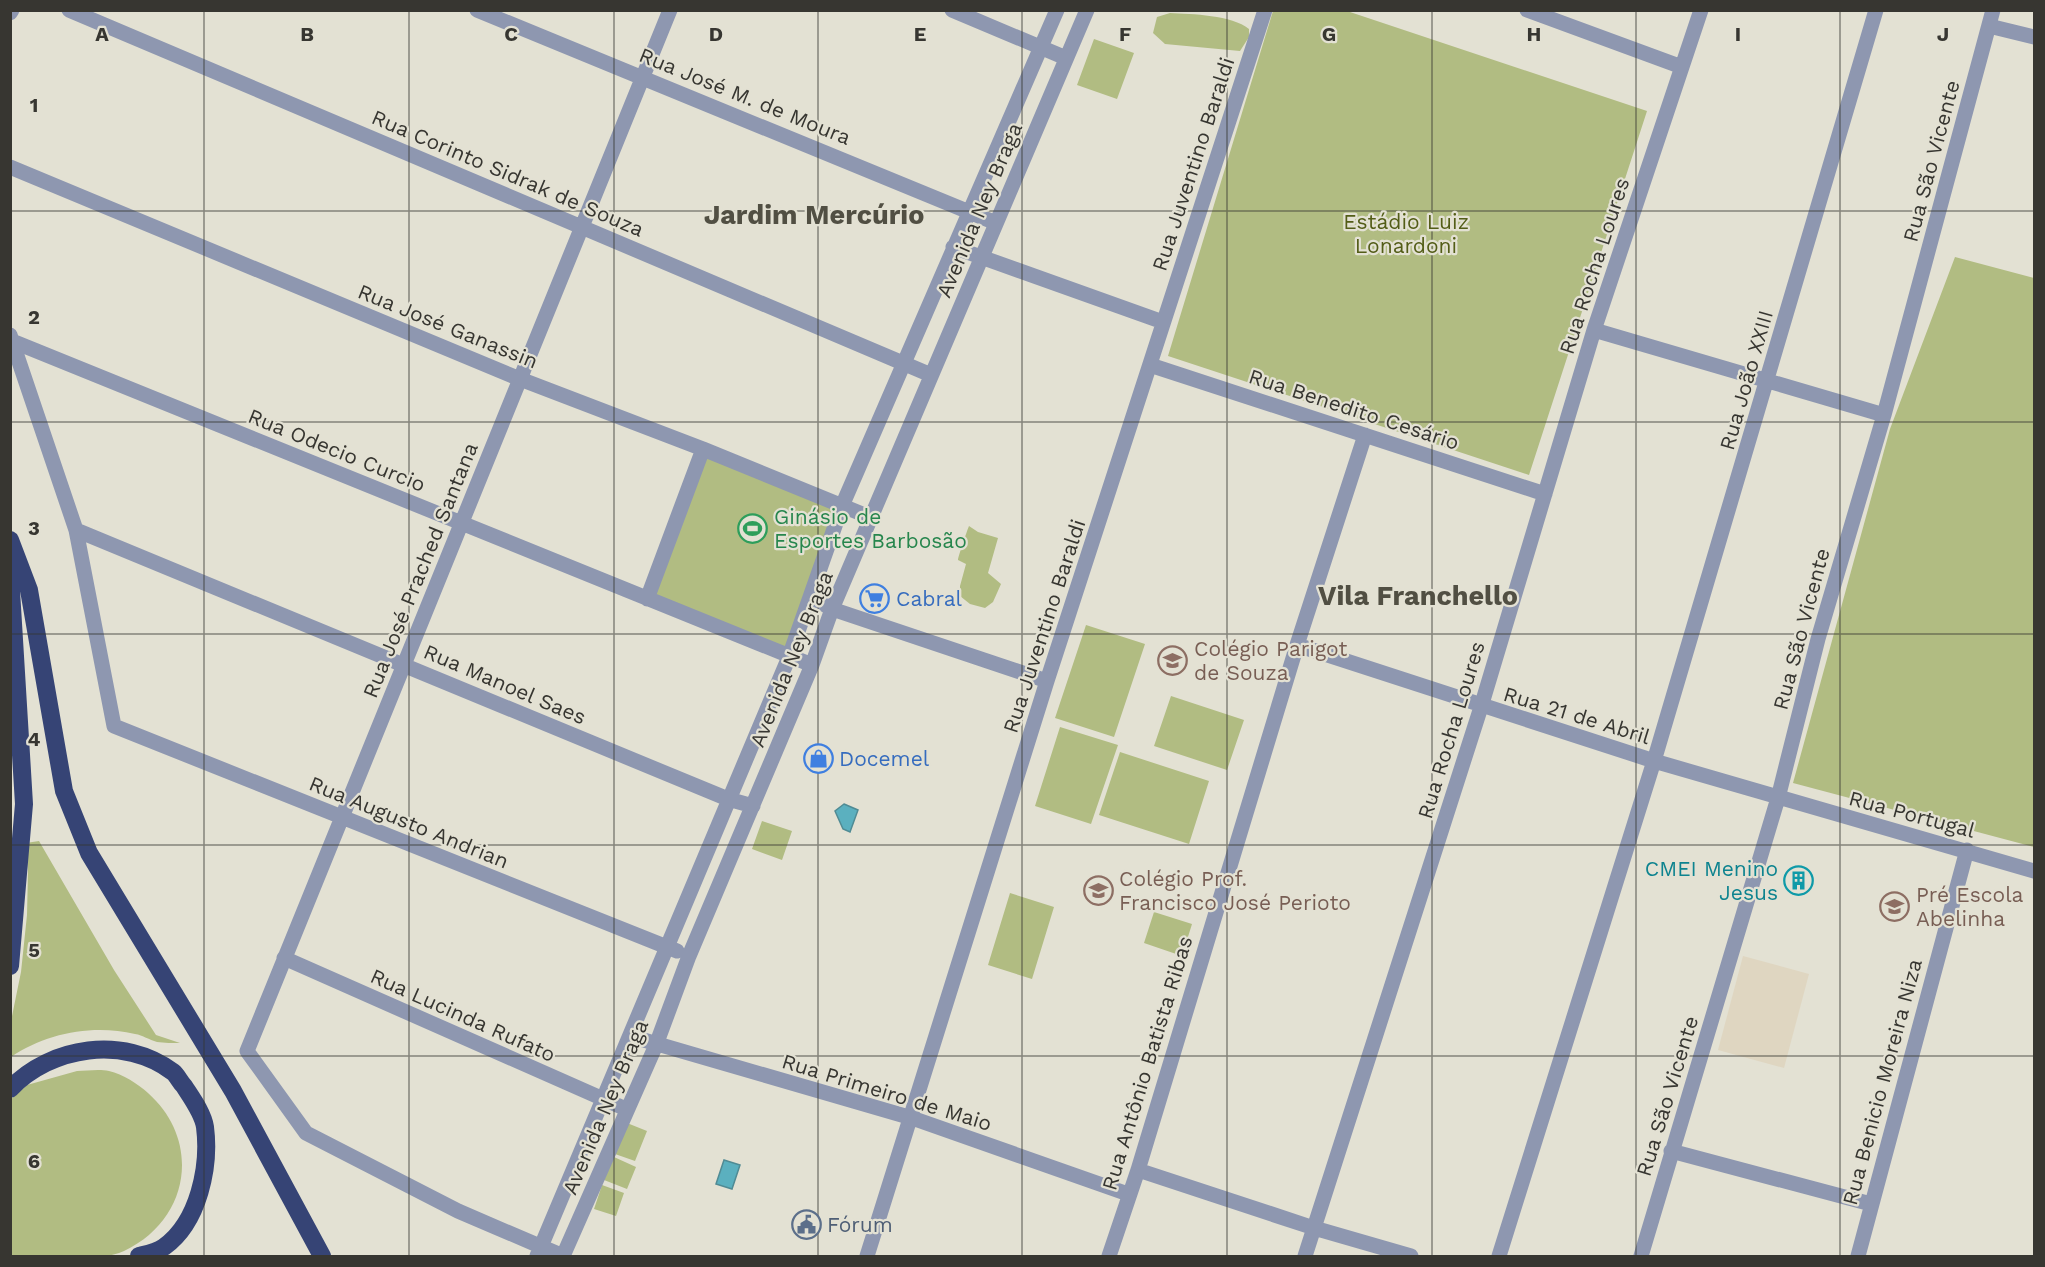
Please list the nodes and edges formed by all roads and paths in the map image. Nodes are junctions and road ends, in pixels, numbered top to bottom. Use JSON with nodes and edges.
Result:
{"nodes":[{"id":1,"x":69,"y":10,"type":"edge"},
{"id":2,"x":477,"y":10,"type":"edge"},
{"id":3,"x":669,"y":10,"type":"edge"},
{"id":4,"x":952,"y":10,"type":"edge"},
{"id":5,"x":1058,"y":10,"type":"edge"},
{"id":6,"x":1087,"y":10,"type":"edge"},
{"id":7,"x":1265,"y":10,"type":"edge"},
{"id":8,"x":1527,"y":10,"type":"edge"},
{"id":9,"x":1701,"y":10,"type":"edge"},
{"id":10,"x":1876,"y":10,"type":"edge"},
{"id":11,"x":1993,"y":10,"type":"edge"},
{"id":12,"x":1989,"y":26,"type":"junction"},
{"id":13,"x":2034,"y":37,"type":"edge"},
{"id":14,"x":1041,"y":47,"type":"junction"},
{"id":15,"x":1066,"y":58,"type":"junction"},
{"id":16,"x":1682,"y":67,"type":"junction"},
{"id":17,"x":643,"y":77,"type":"junction"},
{"id":18,"x":10,"y":167,"type":"edge"},
{"id":19,"x":969,"y":212,"type":"junction"},
{"id":20,"x":996,"y":223,"type":"junction"},
{"id":21,"x":582,"y":227,"type":"junction"},
{"id":22,"x":952,"y":248,"type":"junction"},
{"id":23,"x":981,"y":258,"type":"junction"},
{"id":24,"x":1163,"y":322,"type":"junction"},
{"id":25,"x":1594,"y":330,"type":"junction"},
{"id":26,"x":11,"y":338,"type":"edge"},
{"id":27,"x":903,"y":363,"type":"junction"},
{"id":28,"x":1150,"y":365,"type":"junction"},
{"id":29,"x":931,"y":375,"type":"junction"},
{"id":30,"x":520,"y":380,"type":"junction"},
{"id":31,"x":1768,"y":382,"type":"junction"},
{"id":32,"x":1884,"y":416,"type":"junction"},
{"id":33,"x":1365,"y":435,"type":"junction"},
{"id":34,"x":703,"y":449,"type":"junction"},
{"id":35,"x":1545,"y":494,"type":"junction"},
{"id":36,"x":842,"y":506,"type":"junction"},
{"id":37,"x":872,"y":518,"type":"junction"},
{"id":38,"x":462,"y":524,"type":"junction"},
{"id":39,"x":76,"y":530,"type":"junction"},
{"id":40,"x":10,"y":540,"type":"edge"},
{"id":41,"x":10,"y":574,"type":"edge"},
{"id":42,"x":811,"y":597,"type":"junction"},
{"id":43,"x":646,"y":599,"type":"junction"},
{"id":44,"x":832,"y":609,"type":"junction"},
{"id":45,"x":1297,"y":645,"type":"junction"},
{"id":46,"x":789,"y":657,"type":"junction"},
{"id":47,"x":404,"y":665,"type":"junction"},
{"id":48,"x":812,"y":665,"type":"junction"},
{"id":49,"x":1047,"y":681,"type":"junction"},
{"id":50,"x":1481,"y":707,"type":"junction"},
{"id":51,"x":1654,"y":761,"type":"junction"},
{"id":52,"x":1778,"y":798,"type":"junction"},
{"id":53,"x":728,"y":799,"type":"junction"},
{"id":54,"x":753,"y":806,"type":"junction"},
{"id":55,"x":342,"y":819,"type":"junction"},
{"id":56,"x":1967,"y":850,"type":"junction"},
{"id":57,"x":2034,"y":871,"type":"edge"},
{"id":58,"x":668,"y":946,"type":"junction"},
{"id":59,"x":689,"y":957,"type":"junction"},
{"id":60,"x":284,"y":958,"type":"junction"},
{"id":61,"x":10,"y":966,"type":"edge"},
{"id":62,"x":630,"y":1036,"type":"junction"},
{"id":63,"x":656,"y":1045,"type":"junction"},
{"id":64,"x":10,"y":1089,"type":"edge"},
{"id":65,"x":602,"y":1100,"type":"junction"},
{"id":66,"x":627,"y":1109,"type":"junction"},
{"id":67,"x":912,"y":1118,"type":"junction"},
{"id":68,"x":1671,"y":1151,"type":"junction"},
{"id":69,"x":1138,"y":1170,"type":"junction"},
{"id":70,"x":1128,"y":1194,"type":"junction"},
{"id":71,"x":1871,"y":1204,"type":"junction"},
{"id":72,"x":1314,"y":1228,"type":"junction"},
{"id":73,"x":538,"y":1252,"type":"edge"},
{"id":74,"x":563,"y":1256,"type":"edge"},
{"id":75,"x":139,"y":1257,"type":"edge"},
{"id":76,"x":322,"y":1257,"type":"edge"},
{"id":77,"x":867,"y":1257,"type":"edge"},
{"id":78,"x":1109,"y":1257,"type":"edge"},
{"id":79,"x":1305,"y":1257,"type":"edge"},
{"id":80,"x":1411,"y":1257,"type":"edge"},
{"id":81,"x":1499,"y":1257,"type":"edge"},
{"id":82,"x":1641,"y":1257,"type":"edge"},
{"id":83,"x":1858,"y":1257,"type":"edge"}],
"edges":[{"from":1,"to":21,"type":"street","name":"Rua Corinto Sidrak de Souza"},
{"from":2,"to":17,"type":"street","name":"Rua José M. de Moura"},
{"from":3,"to":17,"type":"street","name":"Rua José Prached Santana"},
{"from":4,"to":14,"type":"street"},
{"from":5,"to":14,"type":"street","name":"Avenida Ney Braga"},
{"from":6,"to":15,"type":"street","name":"Avenida Ney Braga"},
{"from":7,"to":24,"type":"street","name":"Rua Juventino Baraldi"},
{"from":8,"to":16,"type":"street"},
{"from":9,"to":16,"type":"street","name":"Rua Rocha Loures"},
{"from":10,"to":31,"type":"street","name":"Rua João XXIII"},
{"from":11,"to":12,"type":"street","name":"Rua São Vicente"},
{"from":12,"to":13,"type":"street"},
{"from":12,"to":32,"type":"street","name":"Rua São Vicente"},
{"from":14,"to":15,"type":"street"},
{"from":14,"to":19,"type":"street","name":"Avenida Ney Braga"},
{"from":15,"to":20,"type":"street","name":"Avenida Ney Braga"},
{"from":16,"to":25,"type":"street","name":"Rua Rocha Loures"},
{"from":17,"to":19,"type":"street","name":"Rua José M. de Moura"},
{"from":17,"to":21,"type":"street","name":"Rua José Prached Santana"},
{"from":18,"to":30,"type":"street","name":"Rua José Ganassin"},
{"from":19,"to":20,"type":"street","name":"Rua José M. de Moura"},
{"from":19,"to":22,"type":"street","name":"Avenida Ney Braga"},
{"from":20,"to":23,"type":"street","name":"Avenida Ney Braga"},
{"from":21,"to":27,"type":"street","name":"Rua Corinto Sidrak de Souza"},
{"from":21,"to":30,"type":"street","name":"Rua José Prached Santana"},
{"from":22,"to":23,"type":"street"},
{"from":22,"to":27,"type":"street","name":"Avenida Ney Braga"},
{"from":23,"to":24,"type":"street"},
{"from":23,"to":29,"type":"street","name":"Avenida Ney Braga"},
{"from":24,"to":28,"type":"street","name":"Rua Juventino Baraldi"},
{"from":25,"to":31,"type":"street"},
{"from":25,"to":35,"type":"street","name":"Rua Rocha Loures"},
{"from":26,"to":38,"type":"street","name":"Rua Odecio Curcio"},
{"from":26,"to":39,"type":"street"},
{"from":27,"to":29,"type":"street","name":"Rua Corinto Sidrak de Souza"},
{"from":27,"to":36,"type":"street","name":"Avenida Ney Braga"},
{"from":28,"to":33,"type":"street","name":"Rua Benedito Cesário"},
{"from":28,"to":49,"type":"street","name":"Rua Juventino Baraldi"},
{"from":29,"to":37,"type":"street","name":"Avenida Ney Braga"},
{"from":30,"to":34,"type":"street","name":"Rua José Ganassin"},
{"from":30,"to":38,"type":"street","name":"Rua José Prached Santana"},
{"from":31,"to":32,"type":"street"},
{"from":31,"to":51,"type":"street","name":"Rua João XXIII"},
{"from":32,"to":52,"type":"street","name":"Rua São Vicente"},
{"from":33,"to":35,"type":"street","name":"Rua Benedito Cesário"},
{"from":33,"to":45,"type":"street","name":"Rua Antônio Batista Ribas"},
{"from":34,"to":36,"type":"street","name":"Rua José Ganassin"},
{"from":34,"to":43,"type":"street"},
{"from":35,"to":50,"type":"street","name":"Rua Rocha Loures"},
{"from":36,"to":37,"type":"street","name":"Rua José Ganassin"},
{"from":36,"to":42,"type":"street","name":"Avenida Ney Braga"},
{"from":37,"to":44,"type":"street","name":"Avenida Ney Braga"},
{"from":38,"to":43,"type":"street","name":"Rua Odecio Curcio"},
{"from":38,"to":47,"type":"street","name":"Rua José Prached Santana"},
{"from":39,"to":47,"type":"street","name":"Rua Manoel Saes"},
{"from":39,"to":55,"type":"street","name":"Rua Augusto Andrian"},
{"from":40,"to":76,"type":"highway"},
{"from":41,"to":61,"type":"highway"},
{"from":42,"to":44,"type":"street"},
{"from":42,"to":46,"type":"street","name":"Avenida Ney Braga"},
{"from":43,"to":46,"type":"street","name":"Rua Odecio Curcio"},
{"from":44,"to":48,"type":"street","name":"Avenida Ney Braga"},
{"from":44,"to":49,"type":"street"},
{"from":45,"to":50,"type":"street","name":"Rua 21 de Abril"},
{"from":45,"to":69,"type":"street","name":"Rua Antônio Batista Ribas"},
{"from":46,"to":48,"type":"street","name":"Rua Odecio Curcio"},
{"from":46,"to":53,"type":"street","name":"Avenida Ney Braga"},
{"from":47,"to":53,"type":"street","name":"Rua Manoel Saes"},
{"from":47,"to":55,"type":"street","name":"Rua José Prached Santana"},
{"from":48,"to":54,"type":"street","name":"Avenida Ney Braga"},
{"from":49,"to":67,"type":"street","name":"Rua Juventino Baraldi"},
{"from":50,"to":51,"type":"street","name":"Rua 21 de Abril"},
{"from":50,"to":72,"type":"street","name":"Rua Rocha Loures"},
{"from":51,"to":52,"type":"street","name":"Rua 21 de Abril"},
{"from":51,"to":81,"type":"street","name":"Rua João XXIII"},
{"from":52,"to":56,"type":"street","name":"Rua Portugal"},
{"from":52,"to":68,"type":"street","name":"Rua São Vicente"},
{"from":53,"to":54,"type":"street","name":"Rua Manoel Saes"},
{"from":53,"to":58,"type":"street","name":"Avenida Ney Braga"},
{"from":54,"to":59,"type":"street","name":"Avenida Ney Braga"},
{"from":55,"to":58,"type":"street","name":"Rua Augusto Andrian"},
{"from":55,"to":60,"type":"street","name":"Rua José Prached Santana"},
{"from":56,"to":57,"type":"street","name":"Rua Portugal"},
{"from":56,"to":71,"type":"street","name":"Rua Benicio Moreira Niza"},
{"from":58,"to":59,"type":"street","name":"Rua Augusto Andrian"},
{"from":58,"to":62,"type":"street","name":"Avenida Ney Braga"},
{"from":59,"to":63,"type":"street","name":"Avenida Ney Braga"},
{"from":60,"to":65,"type":"street","name":"Rua Lucinda Rufato"},
{"from":60,"to":73,"type":"street","name":"Rua José Prached Santana"},
{"from":62,"to":63,"type":"street","name":"Rua Primeiro de Maio"},
{"from":62,"to":65,"type":"street","name":"Avenida Ney Braga"},
{"from":63,"to":66,"type":"street","name":"Avenida Ney Braga"},
{"from":63,"to":67,"type":"street","name":"Rua Primeiro de Maio"},
{"from":64,"to":75,"type":"highway"},
{"from":65,"to":66,"type":"street","name":"Rua Lucinda Rufato"},
{"from":65,"to":73,"type":"street","name":"Avenida Ney Braga"},
{"from":66,"to":74,"type":"street","name":"Avenida Ney Braga"},
{"from":67,"to":70,"type":"street","name":"Rua Primeiro de Maio"},
{"from":67,"to":77,"type":"street","name":"Rua Juventino Baraldi"},
{"from":68,"to":71,"type":"street"},
{"from":68,"to":82,"type":"street","name":"Rua São Vicente"},
{"from":69,"to":70,"type":"street","name":"Rua Antônio Batista Ribas"},
{"from":69,"to":72,"type":"street"},
{"from":70,"to":78,"type":"street","name":"Rua Antônio Batista Ribas"},
{"from":71,"to":83,"type":"street","name":"Rua Benicio Moreira Niza"},
{"from":72,"to":79,"type":"street","name":"Rua Rocha Loures"},
{"from":72,"to":80,"type":"street"},
{"from":73,"to":74,"type":"street"}]}
